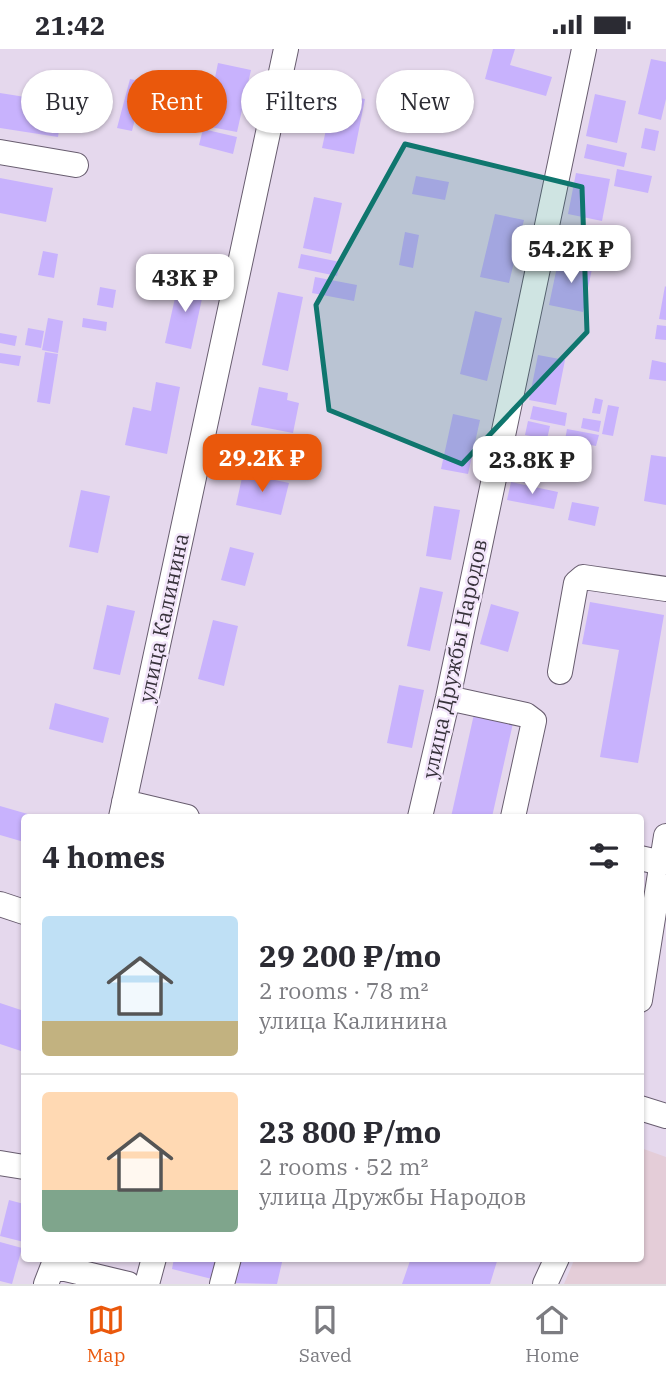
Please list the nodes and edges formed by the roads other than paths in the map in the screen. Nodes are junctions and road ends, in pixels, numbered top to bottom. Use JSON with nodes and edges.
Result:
{"nodes":[{"id":1,"x":286,"y":49,"type":"edge"},
{"id":2,"x":584,"y":49,"type":"edge"},
{"id":3,"x":0,"y":152,"type":"edge"},
{"id":4,"x":76,"y":165,"type":"dead end"},
{"id":5,"x":666,"y":590,"type":"edge"},
{"id":6,"x":560,"y":672,"type":"dead end"},
{"id":7,"x":448,"y":698,"type":"junction"},
{"id":8,"x":122,"y":810,"type":"edge"},
{"id":9,"x":159,"y":814,"type":"edge"},
{"id":10,"x":422,"y":814,"type":"edge"},
{"id":11,"x":514,"y":814,"type":"edge"},
{"id":12,"x":666,"y":836,"type":"edge"},
{"id":13,"x":651,"y":860,"type":"edge"},
{"id":14,"x":0,"y":904,"type":"edge"},
{"id":15,"x":21,"y":911,"type":"edge"},
{"id":16,"x":644,"y":949,"type":"edge"},
{"id":17,"x":644,"y":1109,"type":"edge"},
{"id":18,"x":666,"y":1116,"type":"edge"},
{"id":19,"x":0,"y":1163,"type":"edge"},
{"id":20,"x":21,"y":1166,"type":"edge"},
{"id":21,"x":153,"y":1262,"type":"edge"},
{"id":22,"x":228,"y":1262,"type":"edge"},
{"id":23,"x":556,"y":1262,"type":"edge"},
{"id":24,"x":52,"y":1269,"type":"edge"},
{"id":25,"x":128,"y":1284,"type":"edge"},
{"id":26,"x":147,"y":1284,"type":"edge"},
{"id":27,"x":222,"y":1284,"type":"edge"},
{"id":28,"x":545,"y":1284,"type":"edge"}],
"edges":[{"from":1,"to":8,"type":"street","name":"улица Калинина"},
{"from":2,"to":7,"type":"street","name":"улица Дружбы Народов"},
{"from":3,"to":4,"type":"street"},
{"from":5,"to":6,"type":"street"},
{"from":7,"to":10,"type":"street","name":"улица Дружбы Народов"},
{"from":7,"to":11,"type":"street"},
{"from":8,"to":9,"type":"street"},
{"from":12,"to":13,"type":"street"},
{"from":13,"to":16,"type":"street"},
{"from":14,"to":15,"type":"street"},
{"from":17,"to":18,"type":"street"},
{"from":19,"to":20,"type":"street"},
{"from":21,"to":26,"type":"street"},
{"from":22,"to":27,"type":"street"},
{"from":23,"to":28,"type":"street"},
{"from":24,"to":25,"type":"street"}]}
